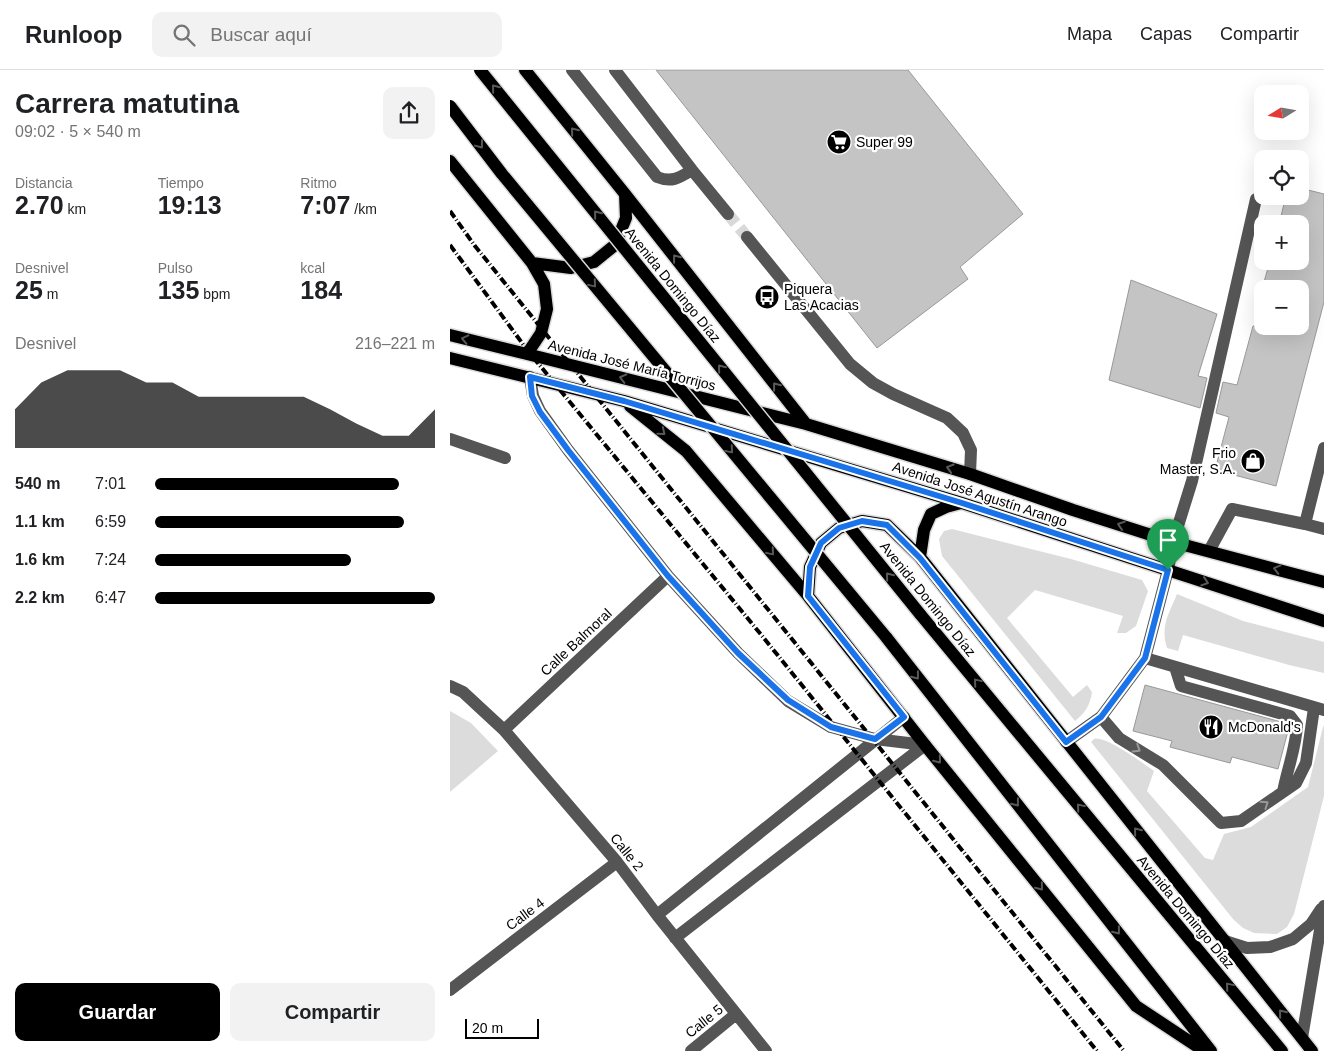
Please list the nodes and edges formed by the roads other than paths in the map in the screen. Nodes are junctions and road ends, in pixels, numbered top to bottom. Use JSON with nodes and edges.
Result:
{"nodes":[{"id":1,"x":480,"y":70,"type":"edge"},
{"id":2,"x":525,"y":70,"type":"edge"},
{"id":3,"x":572,"y":70,"type":"edge"},
{"id":4,"x":616,"y":70,"type":"edge"},
{"id":5,"x":450,"y":106,"type":"edge"},
{"id":6,"x":450,"y":161,"type":"edge"},
{"id":7,"x":692,"y":170,"type":"junction"},
{"id":8,"x":625,"y":194,"type":"junction"},
{"id":9,"x":1255,"y":205,"type":"edge"},
{"id":10,"x":728,"y":214,"type":"tunnel mouth"},
{"id":11,"x":747,"y":237,"type":"tunnel mouth"},
{"id":12,"x":532,"y":263,"type":"junction"},
{"id":13,"x":450,"y":335,"type":"edge"},
{"id":14,"x":527,"y":354,"type":"junction"},
{"id":15,"x":450,"y":358,"type":"edge"},
{"id":16,"x":530,"y":377,"type":"junction"},
{"id":17,"x":624,"y":401,"type":"junction"},
{"id":18,"x":806,"y":424,"type":"junction"},
{"id":19,"x":450,"y":439,"type":"edge"},
{"id":20,"x":1324,"y":448,"type":"edge"},
{"id":21,"x":505,"y":458,"type":"dead end"},
{"id":22,"x":970,"y":474,"type":"junction"},
{"id":23,"x":962,"y":503,"type":"junction"},
{"id":24,"x":1305,"y":524,"type":"junction"},
{"id":25,"x":1324,"y":529,"type":"edge"},
{"id":26,"x":1174,"y":542,"type":"junction"},
{"id":27,"x":1209,"y":552,"type":"junction"},
{"id":28,"x":920,"y":558,"type":"junction"},
{"id":29,"x":1168,"y":570,"type":"junction"},
{"id":30,"x":668,"y":576,"type":"junction"},
{"id":31,"x":1324,"y":582,"type":"edge"},
{"id":32,"x":808,"y":596,"type":"junction"},
{"id":33,"x":1324,"y":621,"type":"edge"},
{"id":34,"x":1145,"y":658,"type":"junction"},
{"id":35,"x":1175,"y":666,"type":"junction"},
{"id":36,"x":450,"y":686,"type":"edge"},
{"id":37,"x":1319,"y":709,"type":"edge"},
{"id":38,"x":904,"y":717,"type":"junction"},
{"id":39,"x":1101,"y":717,"type":"junction"},
{"id":40,"x":504,"y":730,"type":"junction"},
{"id":41,"x":875,"y":739,"type":"junction"},
{"id":42,"x":1066,"y":742,"type":"junction"},
{"id":43,"x":926,"y":745,"type":"junction"},
{"id":44,"x":1283,"y":792,"type":"junction"},
{"id":45,"x":617,"y":862,"type":"junction"},
{"id":46,"x":1324,"y":906,"type":"edge"},
{"id":47,"x":657,"y":915,"type":"junction"},
{"id":48,"x":675,"y":938,"type":"junction"},
{"id":49,"x":1225,"y":941,"type":"junction"},
{"id":50,"x":450,"y":990,"type":"edge"},
{"id":51,"x":736,"y":1014,"type":"junction"},
{"id":52,"x":1302,"y":1038,"type":"junction"},
{"id":53,"x":691,"y":1051,"type":"edge"},
{"id":54,"x":766,"y":1051,"type":"edge"},
{"id":55,"x":1204,"y":1051,"type":"edge"},
{"id":56,"x":1211,"y":1051,"type":"edge"},
{"id":57,"x":1282,"y":1051,"type":"edge"},
{"id":58,"x":1312,"y":1051,"type":"edge"}],
"edges":[{"from":57,"to":1,"type":"main road","name":"Avenida Domingo Díaz","one_way":true,"bridge":true},
{"from":8,"to":2,"type":"main road","one_way":true},
{"from":3,"to":7,"type":"street"},
{"from":4,"to":7,"type":"street"},
{"from":5,"to":56,"type":"main road","one_way":true,"bridge":true},
{"from":6,"to":12,"type":"main road"},
{"from":7,"to":10,"type":"street"},
{"from":8,"to":12,"type":"main road"},
{"from":18,"to":8,"type":"main road","one_way":true},
{"from":9,"to":26,"type":"street"},
{"from":11,"to":22,"type":"street"},
{"from":12,"to":14,"type":"main road"},
{"from":14,"to":13,"type":"main road","name":"Avenida José María Torrijos","one_way":true},
{"from":18,"to":14,"type":"main road","name":"Avenida José María Torrijos","one_way":true},
{"from":15,"to":16,"type":"main road"},
{"from":16,"to":17,"type":"main road"},
{"from":16,"to":30,"type":"street"},
{"from":17,"to":23,"type":"main road","name":"Avenida José Agustín Arango"},
{"from":17,"to":32,"type":"main road","one_way":true},
{"from":22,"to":18,"type":"main road","name":"Avenida José Agustín Arango","one_way":true},
{"from":19,"to":21,"type":"street"},
{"from":20,"to":24,"type":"street"},
{"from":26,"to":22,"type":"main road","name":"Avenida José Agustín Arango","one_way":true},
{"from":23,"to":28,"type":"main road"},
{"from":23,"to":29,"type":"main road","name":"Avenida José Agustín Arango"},
{"from":24,"to":25,"type":"street"},
{"from":24,"to":27,"type":"street"},
{"from":26,"to":27,"type":"main road","name":"Avenida José Agustín Arango"},
{"from":26,"to":29,"type":"street"},
{"from":31,"to":27,"type":"main road","name":"Avenida José Agustín Arango","one_way":true},
{"from":28,"to":32,"type":"main road"},
{"from":28,"to":42,"type":"main road"},
{"from":29,"to":33,"type":"main road","name":"Avenida José Agustín Arango","one_way":true},
{"from":29,"to":34,"type":"street"},
{"from":30,"to":40,"type":"street","name":"Calle Balmoral"},
{"from":30,"to":41,"type":"street"},
{"from":32,"to":38,"type":"main road"},
{"from":34,"to":35,"type":"street"},
{"from":34,"to":39,"type":"street"},
{"from":35,"to":37,"type":"street"},
{"from":35,"to":44,"type":"street"},
{"from":36,"to":40,"type":"street","name":"Calle 2"},
{"from":37,"to":44,"type":"street"},
{"from":38,"to":41,"type":"street"},
{"from":38,"to":43,"type":"main road"},
{"from":39,"to":42,"type":"street"},
{"from":39,"to":44,"type":"street","one_way":true},
{"from":40,"to":45,"type":"street","name":"Calle 2"},
{"from":41,"to":43,"type":"street"},
{"from":41,"to":47,"type":"street"},
{"from":49,"to":42,"type":"main road","one_way":true},
{"from":43,"to":48,"type":"street"},
{"from":43,"to":55,"type":"main road","one_way":true},
{"from":45,"to":47,"type":"street","name":"Calle 2"},
{"from":45,"to":50,"type":"street","name":"Calle 4"},
{"from":46,"to":49,"type":"street"},
{"from":46,"to":52,"type":"street"},
{"from":47,"to":48,"type":"street","name":"Calle 2"},
{"from":48,"to":51,"type":"street","name":"Calle 2"},
{"from":52,"to":49,"type":"main road","one_way":true},
{"from":51,"to":53,"type":"street","name":"Calle 5"},
{"from":51,"to":54,"type":"street","name":"Calle 2"},
{"from":52,"to":58,"type":"main road"}]}
